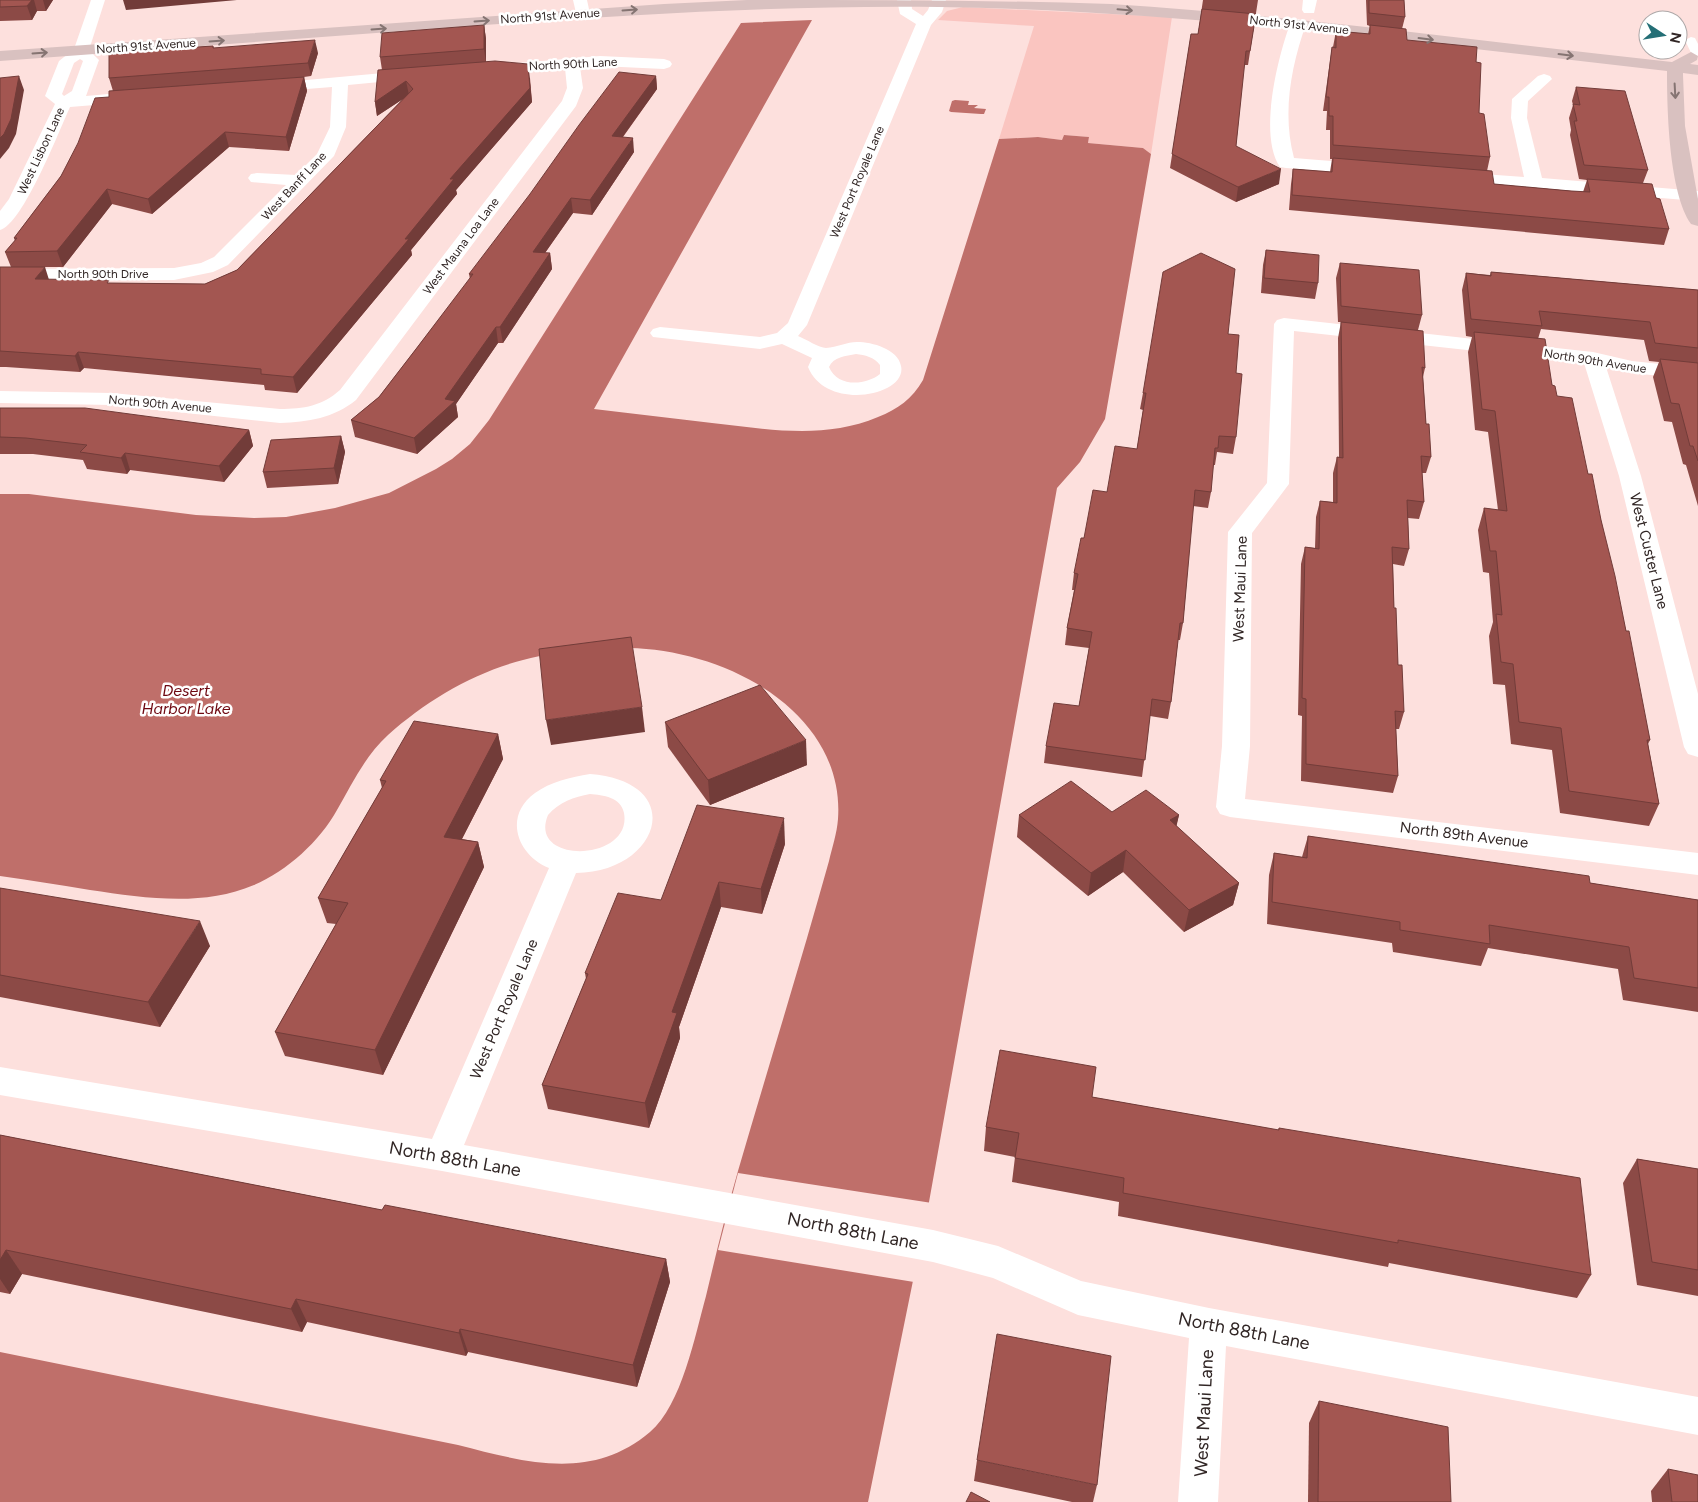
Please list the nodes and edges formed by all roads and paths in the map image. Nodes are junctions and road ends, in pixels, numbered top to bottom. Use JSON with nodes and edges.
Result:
{"nodes":[{"id":1,"x":98,"y":0,"type":"edge"},
{"id":2,"x":904,"y":1,"type":"edge"},
{"id":3,"x":939,"y":1,"type":"edge"},
{"id":4,"x":581,"y":7,"type":"edge"},
{"id":5,"x":1304,"y":11,"type":"edge"},
{"id":6,"x":1328,"y":12,"type":"dead end"},
{"id":7,"x":924,"y":23,"type":"junction"},
{"id":8,"x":106,"y":33,"type":"dead end"},
{"id":9,"x":78,"y":35,"type":"junction"},
{"id":10,"x":81,"y":51,"type":"junction"},
{"id":11,"x":1696,"y":54,"type":"edge"},
{"id":12,"x":0,"y":56,"type":"edge"},
{"id":13,"x":572,"y":63,"type":"junction"},
{"id":14,"x":664,"y":64,"type":"dead end"},
{"id":15,"x":1675,"y":68,"type":"junction"},
{"id":16,"x":476,"y":70,"type":"edge"},
{"id":17,"x":427,"y":74,"type":"edge"},
{"id":18,"x":1544,"y":79,"type":"dead end"},
{"id":19,"x":340,"y":81,"type":"junction"},
{"id":20,"x":251,"y":88,"type":"edge"},
{"id":21,"x":143,"y":97,"type":"edge"},
{"id":22,"x":64,"y":103,"type":"junction"},
{"id":23,"x":1385,"y":171,"type":"edge"},
{"id":24,"x":1435,"y":175,"type":"edge"},
{"id":25,"x":257,"y":178,"type":"dead end"},
{"id":26,"x":300,"y":182,"type":"junction"},
{"id":27,"x":1534,"y":183,"type":"junction"},
{"id":28,"x":1692,"y":196,"type":"edge"},
{"id":29,"x":1698,"y":220,"type":"edge"},
{"id":30,"x":0,"y":224,"type":"edge"},
{"id":31,"x":206,"y":268,"type":"joint"},
{"id":32,"x":0,"y":275,"type":"edge"},
{"id":33,"x":1284,"y":324,"type":"joint"},
{"id":34,"x":660,"y":332,"type":"dead end"},
{"id":35,"x":784,"y":337,"type":"junction"},
{"id":36,"x":825,"y":356,"type":"dead end"},
{"id":37,"x":1593,"y":358,"type":"junction"},
{"id":38,"x":1698,"y":374,"type":"edge"},
{"id":39,"x":0,"y":397,"type":"edge"},
{"id":40,"x":319,"y":412,"type":"joint"},
{"id":41,"x":1698,"y":747,"type":"edge"},
{"id":42,"x":1230,"y":807,"type":"joint"},
{"id":43,"x":566,"y":862,"type":"dead end"},
{"id":44,"x":1698,"y":864,"type":"edge"},
{"id":45,"x":0,"y":1081,"type":"edge"},
{"id":46,"x":442,"y":1156,"type":"junction"},
{"id":47,"x":1209,"y":1325,"type":"junction"},
{"id":48,"x":1698,"y":1416,"type":"edge"},
{"id":49,"x":1198,"y":1502,"type":"edge"}],
"edges":[{"from":1,"to":9,"type":"street","name":"West Lisbon Lane"},
{"from":2,"to":3,"type":"main road","name":"North 91st Avenue"},
{"from":4,"to":2,"type":"main road","name":"North 91st Avenue","one_way":true},
{"from":2,"to":7,"type":"street"},
{"from":3,"to":5,"type":"main road","name":"North 91st Avenue","one_way":true},
{"from":3,"to":7,"type":"street","name":"West Port Royale Lane"},
{"from":10,"to":4,"type":"main road","name":"North 91st Avenue","one_way":true},
{"from":5,"to":6,"type":"main road","name":"North 91st Avenue"},
{"from":5,"to":15,"type":"main road","name":"North 91st Avenue","one_way":true},
{"from":5,"to":23,"type":"street"},
{"from":7,"to":35,"type":"street","name":"West Port Royale Lane"},
{"from":8,"to":9,"type":"main road","name":"North 91st Avenue"},
{"from":9,"to":10,"type":"street","name":"West Lisbon Lane"},
{"from":12,"to":10,"type":"main road","name":"North 91st Avenue","one_way":true},
{"from":10,"to":22,"type":"street","name":"West Lisbon Lane"},
{"from":10,"to":22,"type":"street","name":"West Lisbon Lane"},
{"from":11,"to":15,"type":"main road"},
{"from":13,"to":14,"type":"street","name":"North 90th Lane"},
{"from":13,"to":16,"type":"street","name":"North 90th Lane"},
{"from":13,"to":40,"type":"street","name":"West Mauna Loa Lane"},
{"from":15,"to":28,"type":"main road","one_way":true},
{"from":17,"to":19,"type":"street"},
{"from":18,"to":27,"type":"street"},
{"from":19,"to":20,"type":"street"},
{"from":19,"to":26,"type":"street","name":"West Banff Lane"},
{"from":21,"to":22,"type":"street"},
{"from":22,"to":30,"type":"street","name":"West Lisbon Lane"},
{"from":24,"to":27,"type":"street"},
{"from":25,"to":26,"type":"street"},
{"from":26,"to":31,"type":"street","name":"West Banff Lane"},
{"from":27,"to":28,"type":"street"},
{"from":28,"to":29,"type":"main road"},
{"from":31,"to":32,"type":"street","name":"North 90th Drive"},
{"from":33,"to":37,"type":"street","name":"North 90th Avenue"},
{"from":33,"to":42,"type":"street","name":"West Maui Lane"},
{"from":34,"to":35,"type":"street"},
{"from":35,"to":36,"type":"street"},
{"from":37,"to":38,"type":"street","name":"North 90th Avenue"},
{"from":37,"to":41,"type":"street","name":"West Custer Lane"},
{"from":39,"to":40,"type":"street","name":"North 90th Avenue"},
{"from":42,"to":44,"type":"street","name":"North 89th Avenue"},
{"from":43,"to":46,"type":"street","name":"West Port Royale Lane"},
{"from":45,"to":46,"type":"street","name":"North 88th Lane"},
{"from":46,"to":47,"type":"street","name":"North 88th Lane"},
{"from":47,"to":48,"type":"street","name":"North 88th Lane"},
{"from":47,"to":49,"type":"street","name":"West Maui Lane"}]}
